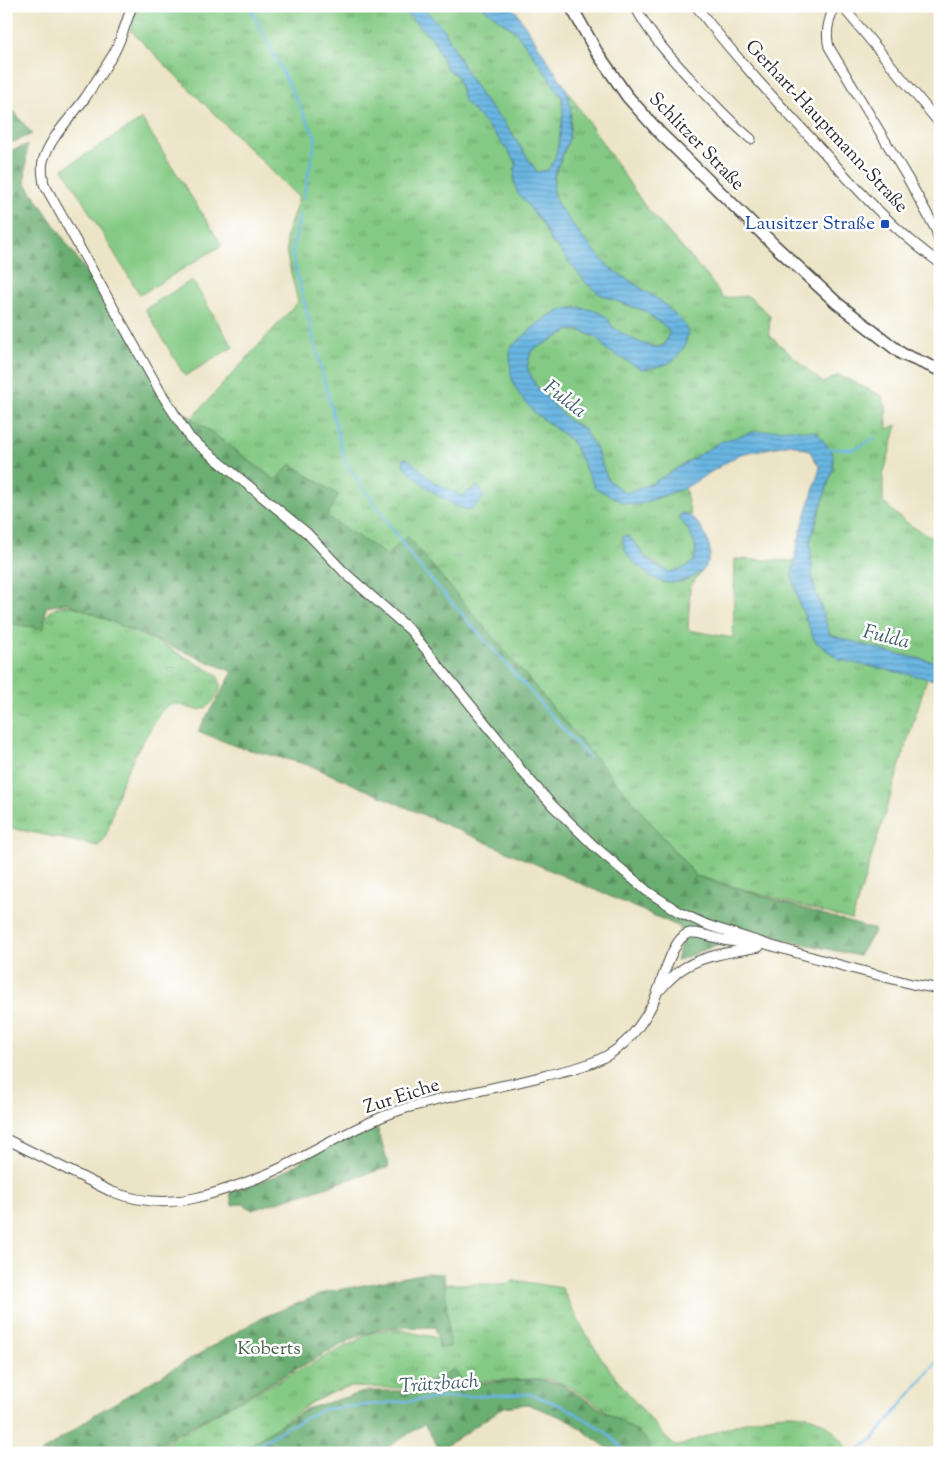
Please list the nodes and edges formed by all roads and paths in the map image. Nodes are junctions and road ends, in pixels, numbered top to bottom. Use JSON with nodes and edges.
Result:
{"nodes":[{"id":1,"x":132,"y":6,"type":"edge"},
{"id":2,"x":572,"y":6,"type":"edge"},
{"id":3,"x":635,"y":6,"type":"edge"},
{"id":4,"x":696,"y":6,"type":"edge"},
{"id":5,"x":834,"y":6,"type":"edge"},
{"id":6,"x":842,"y":6,"type":"edge"},
{"id":7,"x":940,"y":124,"type":"edge"},
{"id":8,"x":751,"y":139,"type":"dead end"},
{"id":9,"x":940,"y":246,"type":"edge"},
{"id":10,"x":940,"y":250,"type":"edge"},
{"id":11,"x":939,"y":262,"type":"edge"},
{"id":12,"x":940,"y":370,"type":"edge"},
{"id":13,"x":765,"y":944,"type":"junction"},
{"id":14,"x":940,"y":989,"type":"edge"},
{"id":15,"x":659,"y":991,"type":"junction"},
{"id":16,"x":6,"y":1139,"type":"edge"}],
"edges":[{"from":1,"to":13,"type":"street"},
{"from":2,"to":12,"type":"main road","name":"Schlitzer Straße"},
{"from":3,"to":8,"type":"street"},
{"from":4,"to":11,"type":"street","name":"Gerhart-Hauptmann-Straße"},
{"from":5,"to":9,"type":"street"},
{"from":6,"to":7,"type":"street"},
{"from":10,"to":11,"type":"street"},
{"from":13,"to":14,"type":"street"},
{"from":13,"to":15,"type":"street"},
{"from":13,"to":15,"type":"street","name":"Zur Eiche"},
{"from":15,"to":16,"type":"street","name":"Zur Eiche"}]}
